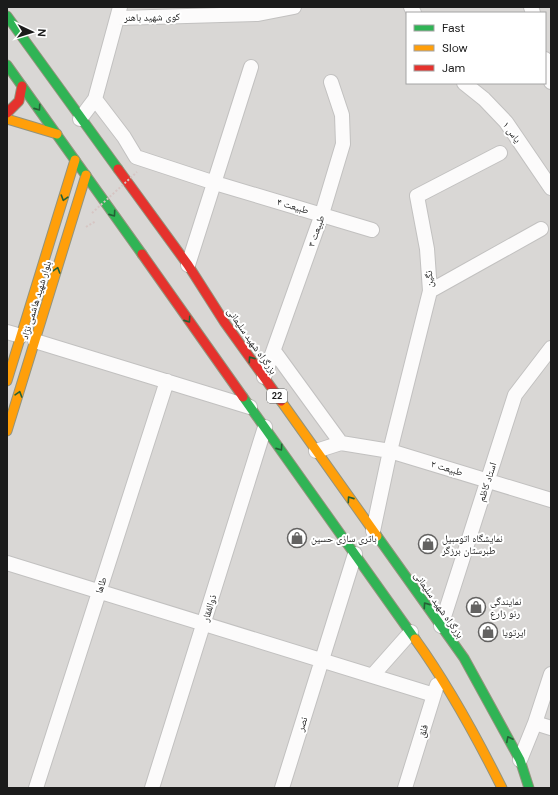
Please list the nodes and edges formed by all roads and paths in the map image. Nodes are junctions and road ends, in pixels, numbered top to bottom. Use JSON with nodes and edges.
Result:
{"nodes":[{"id":1,"x":294,"y":7,"type":"edge"},
{"id":2,"x":119,"y":12,"type":"edge"},
{"id":3,"x":7,"y":16,"type":"edge"},
{"id":4,"x":546,"y":63,"type":"edge"},
{"id":5,"x":7,"y":65,"type":"edge"},
{"id":6,"x":251,"y":67,"type":"dead end"},
{"id":7,"x":331,"y":82,"type":"dead end"},
{"id":8,"x":551,"y":82,"type":"edge"},
{"id":9,"x":465,"y":84,"type":"edge"},
{"id":10,"x":22,"y":86,"type":"junction"},
{"id":11,"x":95,"y":100,"type":"junction"},
{"id":12,"x":7,"y":112,"type":"edge"},
{"id":13,"x":7,"y":119,"type":"edge"},
{"id":14,"x":80,"y":119,"type":"junction"},
{"id":15,"x":57,"y":134,"type":"junction"},
{"id":16,"x":500,"y":153,"type":"dead end"},
{"id":17,"x":75,"y":160,"type":"junction"},
{"id":18,"x":137,"y":172,"type":"dead end"},
{"id":19,"x":86,"y":175,"type":"junction"},
{"id":20,"x":215,"y":184,"type":"junction"},
{"id":21,"x":551,"y":188,"type":"edge"},
{"id":22,"x":92,"y":213,"type":"dead end"},
{"id":23,"x":322,"y":214,"type":"junction"},
{"id":24,"x":57,"y":218,"type":"junction"},
{"id":25,"x":71,"y":223,"type":"junction"},
{"id":26,"x":541,"y":229,"type":"dead end"},
{"id":27,"x":372,"y":230,"type":"dead end"},
{"id":28,"x":188,"y":265,"type":"junction"},
{"id":29,"x":430,"y":291,"type":"junction"},
{"id":30,"x":7,"y":332,"type":"edge"},
{"id":31,"x":21,"y":336,"type":"junction"},
{"id":32,"x":35,"y":341,"type":"junction"},
{"id":33,"x":551,"y":348,"type":"edge"},
{"id":34,"x":274,"y":352,"type":"junction"},
{"id":35,"x":264,"y":377,"type":"junction"},
{"id":36,"x":7,"y":381,"type":"edge"},
{"id":37,"x":166,"y":381,"type":"junction"},
{"id":38,"x":251,"y":407,"type":"junction"},
{"id":39,"x":265,"y":427,"type":"junction"},
{"id":40,"x":7,"y":431,"type":"edge"},
{"id":41,"x":341,"y":443,"type":"junction"},
{"id":42,"x":316,"y":451,"type":"junction"},
{"id":43,"x":390,"y":451,"type":"junction"},
{"id":44,"x":488,"y":480,"type":"junction"},
{"id":45,"x":551,"y":500,"type":"edge"},
{"id":46,"x":373,"y":531,"type":"junction"},
{"id":47,"x":355,"y":554,"type":"junction"},
{"id":48,"x":7,"y":563,"type":"edge"},
{"id":49,"x":99,"y":592,"type":"junction"},
{"id":50,"x":204,"y":624,"type":"junction"},
{"id":51,"x":441,"y":626,"type":"junction"},
{"id":52,"x":411,"y":632,"type":"junction"},
{"id":53,"x":322,"y":660,"type":"junction"},
{"id":54,"x":440,"y":674,"type":"junction"},
{"id":55,"x":551,"y":674,"type":"edge"},
{"id":56,"x":372,"y":676,"type":"junction"},
{"id":57,"x":434,"y":694,"type":"junction"},
{"id":58,"x":535,"y":723,"type":"junction"},
{"id":59,"x":551,"y":728,"type":"edge"},
{"id":60,"x":520,"y":760,"type":"junction"},
{"id":61,"x":36,"y":788,"type":"edge"},
{"id":62,"x":152,"y":788,"type":"edge"},
{"id":63,"x":282,"y":788,"type":"edge"},
{"id":64,"x":405,"y":788,"type":"edge"},
{"id":65,"x":502,"y":788,"type":"edge"},
{"id":66,"x":529,"y":788,"type":"edge"}],
"edges":[{"from":1,"to":2,"type":"street","name":"کوی شهید باهنر"},
{"from":2,"to":11,"type":"street","name":"کوی شهید باهنر"},
{"from":3,"to":14,"type":"main road","name":"بزرگراه شهید سلیمانی","number":"22"},
{"from":4,"to":8,"type":"street"},
{"from":5,"to":10,"type":"main road"},
{"from":6,"to":20,"type":"street"},
{"from":7,"to":23,"type":"street","name":"طبیعت ٣"},
{"from":9,"to":21,"type":"street","name":"یاس ۱"},
{"from":10,"to":12,"type":"main road"},
{"from":10,"to":15,"type":"main road","one_way":true},
{"from":11,"to":14,"type":"street","name":"کوی شهید باهنر"},
{"from":11,"to":20,"type":"street","name":"طبیعت ۴"},
{"from":13,"to":15,"type":"main road"},
{"from":14,"to":28,"type":"main road","name":"بزرگراه شهید سلیمانی","number":"22"},
{"from":15,"to":17,"type":"main road"},
{"from":16,"to":29,"type":"street","name":"نگین"},
{"from":17,"to":19,"type":"main road"},
{"from":17,"to":24,"type":"main road","name":"بلوار شهید هاشمی نژاد","one_way":true},
{"from":18,"to":22,"type":"path","bridge":true},
{"from":19,"to":25,"type":"main road","name":"بلوار شهید هاشمی نژاد"},
{"from":19,"to":38,"type":"main road","one_way":true},
{"from":20,"to":23,"type":"street","name":"طبیعت ۴"},
{"from":20,"to":28,"type":"street"},
{"from":23,"to":27,"type":"street","name":"طبیعت ۴"},
{"from":23,"to":34,"type":"street","name":"طبیعت ٣"},
{"from":24,"to":25,"type":"main road"},
{"from":24,"to":31,"type":"main road","name":"بلوار شهید هاشمی نژاد"},
{"from":32,"to":25,"type":"main road","name":"بلوار شهید هاشمی نژاد","one_way":true},
{"from":26,"to":29,"type":"street"},
{"from":35,"to":28,"type":"main road","name":"بزرگراه شهید سلیمانی","number":"22","one_way":true},
{"from":29,"to":43,"type":"street","name":"نگین"},
{"from":30,"to":31,"type":"street"},
{"from":31,"to":32,"type":"main road"},
{"from":31,"to":36,"type":"main road","name":"بلوار شهید هاشمی نژاد"},
{"from":32,"to":37,"type":"street"},
{"from":40,"to":32,"type":"main road","name":"بلوار شهید هاشمی نژاد","one_way":true},
{"from":33,"to":44,"type":"street","name":"استاد کاظم"},
{"from":34,"to":35,"type":"street","name":"طبیعت ٣"},
{"from":34,"to":41,"type":"street"},
{"from":35,"to":42,"type":"main road","name":"بزرگراه شهید سلیمانی","number":"22"},
{"from":37,"to":38,"type":"street"},
{"from":37,"to":49,"type":"street","name":"طاها"},
{"from":38,"to":39,"type":"main road"},
{"from":39,"to":47,"type":"main road","one_way":true},
{"from":39,"to":50,"type":"street","name":"ذوالفقار"},
{"from":41,"to":42,"type":"street"},
{"from":41,"to":43,"type":"street","name":"طبیعت ۲"},
{"from":46,"to":42,"type":"main road","name":"بزرگراه شهید سلیمانی","number":"22","one_way":true},
{"from":43,"to":44,"type":"street","name":"طبیعت ۲"},
{"from":43,"to":46,"type":"street","name":"نگین"},
{"from":44,"to":45,"type":"street","name":"طبیعت ۲"},
{"from":44,"to":51,"type":"street","name":"استاد کاظم"},
{"from":51,"to":46,"type":"main road","name":"بزرگراه شهید سلیمانی","number":"22","one_way":true},
{"from":47,"to":52,"type":"main road"},
{"from":47,"to":53,"type":"street","name":"نصر"},
{"from":48,"to":49,"type":"street"},
{"from":49,"to":50,"type":"street"},
{"from":49,"to":61,"type":"street","name":"طاها"},
{"from":50,"to":53,"type":"street"},
{"from":50,"to":62,"type":"street","name":"ذوالفقار"},
{"from":60,"to":51,"type":"main road","name":"بزرگراه شهید سلیمانی","number":"22","one_way":true},
{"from":52,"to":54,"type":"main road"},
{"from":52,"to":56,"type":"street"},
{"from":53,"to":56,"type":"street"},
{"from":53,"to":63,"type":"street","name":"نصر"},
{"from":54,"to":57,"type":"street","name":"فلق"},
{"from":54,"to":65,"type":"main road"},
{"from":55,"to":58,"type":"street"},
{"from":56,"to":57,"type":"street"},
{"from":57,"to":64,"type":"street","name":"فلق"},
{"from":58,"to":59,"type":"street"},
{"from":58,"to":60,"type":"street"},
{"from":60,"to":66,"type":"main road","name":"بزرگراه شهید سلیمانی","number":"22"}]}
